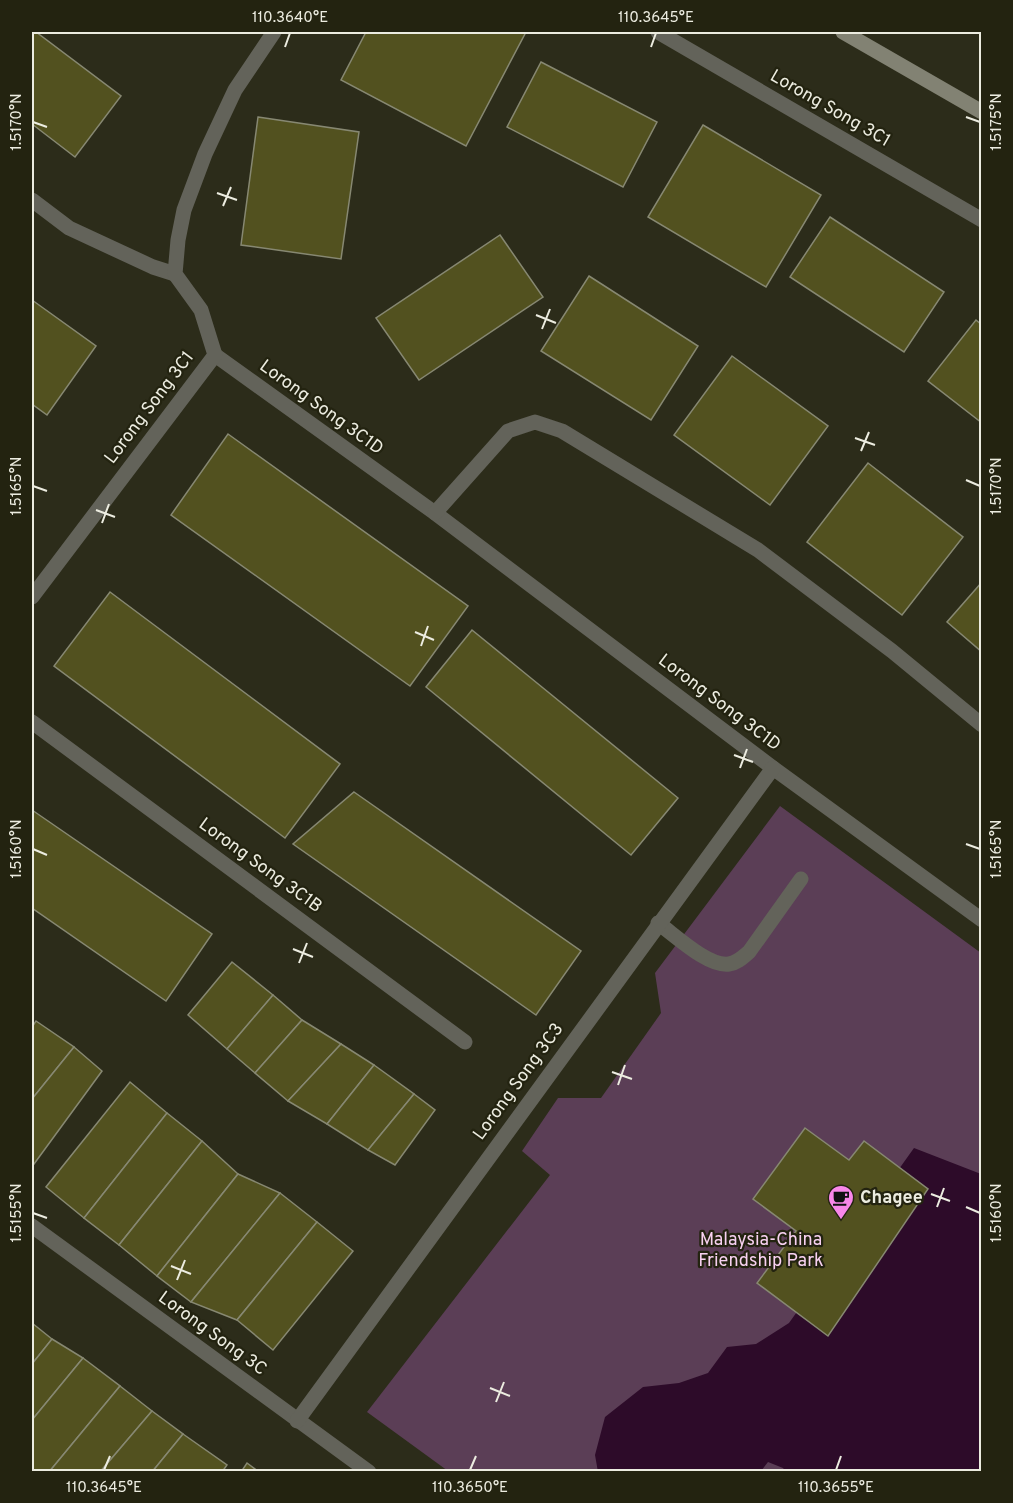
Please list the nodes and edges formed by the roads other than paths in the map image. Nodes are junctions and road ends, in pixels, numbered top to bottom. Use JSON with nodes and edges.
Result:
{"nodes":[{"id":1,"x":274,"y":32,"type":"edge"},
{"id":2,"x":658,"y":32,"type":"edge"},
{"id":3,"x":843,"y":32,"type":"edge"},
{"id":4,"x":981,"y":112,"type":"edge"},
{"id":5,"x":32,"y":200,"type":"edge"},
{"id":6,"x":981,"y":220,"type":"edge"},
{"id":7,"x":176,"y":274,"type":"junction"},
{"id":8,"x":214,"y":355,"type":"junction"},
{"id":9,"x":435,"y":513,"type":"junction"},
{"id":10,"x":32,"y":597,"type":"edge"},
{"id":11,"x":32,"y":722,"type":"edge"},
{"id":12,"x":981,"y":725,"type":"edge"},
{"id":13,"x":773,"y":768,"type":"junction"},
{"id":14,"x":801,"y":879,"type":"dead end"},
{"id":15,"x":981,"y":920,"type":"edge"},
{"id":16,"x":658,"y":923,"type":"junction"},
{"id":17,"x":465,"y":1042,"type":"dead end"},
{"id":18,"x":32,"y":1226,"type":"edge"},
{"id":19,"x":297,"y":1420,"type":"junction"},
{"id":20,"x":369,"y":1472,"type":"edge"}],
"edges":[{"from":1,"to":7,"type":"street"},
{"from":2,"to":6,"type":"street","name":"Lorong Song 3C1"},
{"from":3,"to":4,"type":"main road"},
{"from":5,"to":7,"type":"street"},
{"from":7,"to":8,"type":"street","name":"Lorong Song 3C1"},
{"from":8,"to":9,"type":"street","name":"Lorong Song 3C1D"},
{"from":8,"to":10,"type":"street","name":"Lorong Song 3C1"},
{"from":9,"to":12,"type":"street"},
{"from":9,"to":13,"type":"street","name":"Lorong Song 3C1D"},
{"from":11,"to":17,"type":"street","name":"Lorong Song 3C1B"},
{"from":13,"to":15,"type":"street","name":"Lorong Song 3C1D"},
{"from":13,"to":16,"type":"street","name":"Lorong Song 3C3"},
{"from":14,"to":16,"type":"street"},
{"from":16,"to":19,"type":"street","name":"Lorong Song 3C3"},
{"from":18,"to":19,"type":"street","name":"Lorong Song 3C"},
{"from":19,"to":20,"type":"street","name":"Lorong Song 3C"}]}
